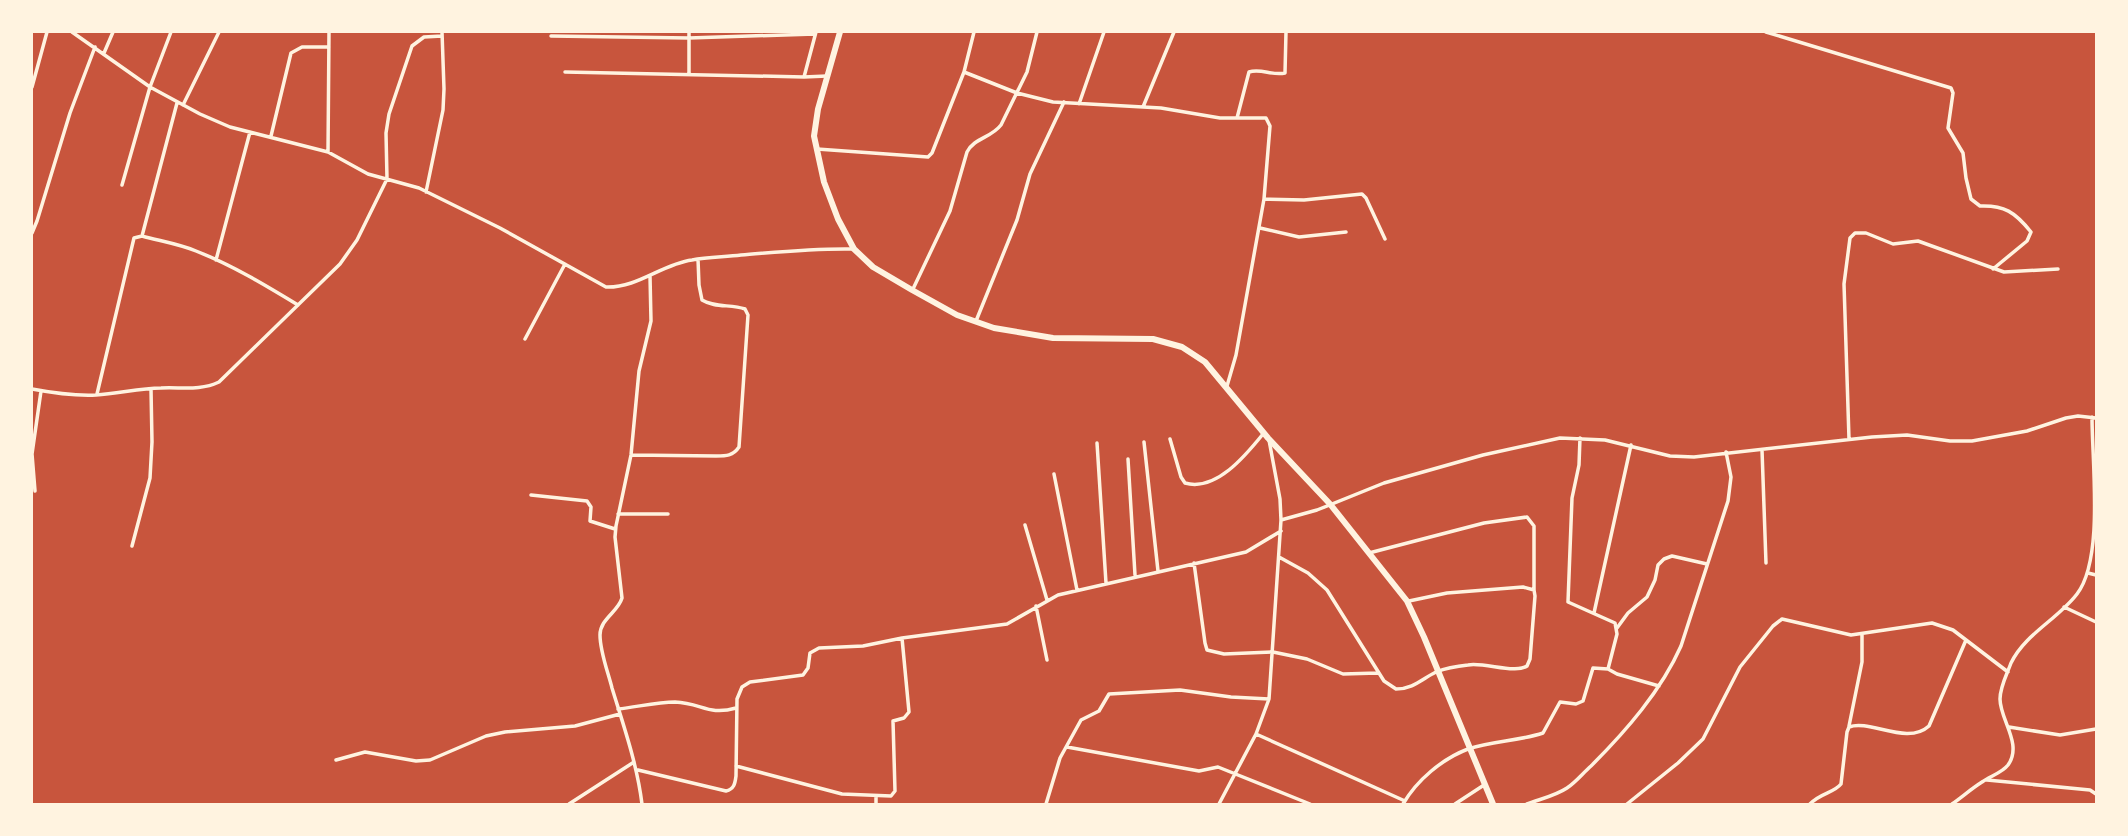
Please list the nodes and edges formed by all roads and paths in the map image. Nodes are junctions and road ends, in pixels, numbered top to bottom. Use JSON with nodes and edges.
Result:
{"nodes":[{"id":1,"x":47,"y":32,"type":"edge"},
{"id":2,"x":72,"y":32,"type":"edge"},
{"id":3,"x":113,"y":32,"type":"edge"},
{"id":4,"x":172,"y":32,"type":"edge"},
{"id":5,"x":219,"y":32,"type":"edge"},
{"id":6,"x":329,"y":32,"type":"edge"},
{"id":7,"x":689,"y":32,"type":"edge"},
{"id":8,"x":840,"y":32,"type":"edge"},
{"id":9,"x":974,"y":32,"type":"edge"},
{"id":10,"x":1037,"y":32,"type":"edge"},
{"id":11,"x":1104,"y":32,"type":"edge"},
{"id":12,"x":1174,"y":32,"type":"edge"},
{"id":13,"x":1286,"y":32,"type":"edge"},
{"id":14,"x":1766,"y":32,"type":"edge"},
{"id":15,"x":816,"y":33,"type":"edge"},
{"id":16,"x":442,"y":34,"type":"edge"},
{"id":17,"x":551,"y":36,"type":"dead end"},
{"id":18,"x":689,"y":38,"type":"junction"},
{"id":19,"x":95,"y":47,"type":"junction"},
{"id":20,"x":329,"y":47,"type":"junction"},
{"id":21,"x":104,"y":53,"type":"junction"},
{"id":22,"x":565,"y":72,"type":"dead end"},
{"id":23,"x":964,"y":72,"type":"junction"},
{"id":24,"x":689,"y":75,"type":"junction"},
{"id":25,"x":827,"y":76,"type":"junction"},
{"id":26,"x":804,"y":77,"type":"junction"},
{"id":27,"x":32,"y":87,"type":"edge"},
{"id":28,"x":150,"y":87,"type":"junction"},
{"id":29,"x":1017,"y":93,"type":"junction"},
{"id":30,"x":177,"y":103,"type":"junction"},
{"id":31,"x":1064,"y":103,"type":"junction"},
{"id":32,"x":1079,"y":104,"type":"junction"},
{"id":33,"x":183,"y":106,"type":"junction"},
{"id":34,"x":1143,"y":107,"type":"junction"},
{"id":35,"x":1237,"y":118,"type":"junction"},
{"id":36,"x":250,"y":132,"type":"junction"},
{"id":37,"x":271,"y":136,"type":"junction"},
{"id":38,"x":815,"y":149,"type":"junction"},
{"id":39,"x":328,"y":152,"type":"junction"},
{"id":40,"x":387,"y":179,"type":"junction"},
{"id":41,"x":122,"y":185,"type":"dead end"},
{"id":42,"x":426,"y":192,"type":"junction"},
{"id":43,"x":1264,"y":199,"type":"junction"},
{"id":44,"x":1260,"y":228,"type":"junction"},
{"id":45,"x":1346,"y":232,"type":"dead end"},
{"id":46,"x":32,"y":233,"type":"edge"},
{"id":47,"x":142,"y":236,"type":"junction"},
{"id":48,"x":1385,"y":239,"type":"dead end"},
{"id":49,"x":854,"y":249,"type":"junction"},
{"id":50,"x":698,"y":259,"type":"junction"},
{"id":51,"x":216,"y":260,"type":"junction"},
{"id":52,"x":565,"y":264,"type":"junction"},
{"id":53,"x":1993,"y":269,"type":"junction"},
{"id":54,"x":2058,"y":269,"type":"dead end"},
{"id":55,"x":650,"y":276,"type":"junction"},
{"id":56,"x":912,"y":290,"type":"junction"},
{"id":57,"x":299,"y":305,"type":"junction"},
{"id":58,"x":976,"y":322,"type":"junction"},
{"id":59,"x":525,"y":339,"type":"dead end"},
{"id":60,"x":1227,"y":386,"type":"junction"},
{"id":61,"x":32,"y":389,"type":"edge"},
{"id":62,"x":151,"y":389,"type":"junction"},
{"id":63,"x":41,"y":391,"type":"junction"},
{"id":64,"x":97,"y":395,"type":"junction"},
{"id":65,"x":2094,"y":418,"type":"edge"},
{"id":66,"x":1266,"y":435,"type":"junction"},
{"id":67,"x":1580,"y":438,"type":"junction"},
{"id":68,"x":1170,"y":439,"type":"dead end"},
{"id":69,"x":1849,"y":439,"type":"junction"},
{"id":70,"x":1144,"y":442,"type":"dead end"},
{"id":71,"x":1097,"y":443,"type":"dead end"},
{"id":72,"x":1631,"y":444,"type":"junction"},
{"id":73,"x":1762,"y":450,"type":"junction"},
{"id":74,"x":1726,"y":452,"type":"junction"},
{"id":75,"x":631,"y":455,"type":"junction"},
{"id":76,"x":1128,"y":459,"type":"dead end"},
{"id":77,"x":1054,"y":474,"type":"dead end"},
{"id":78,"x":35,"y":491,"type":"dead end"},
{"id":79,"x":531,"y":495,"type":"dead end"},
{"id":80,"x":1330,"y":504,"type":"junction"},
{"id":81,"x":618,"y":514,"type":"junction"},
{"id":82,"x":668,"y":514,"type":"dead end"},
{"id":83,"x":1281,"y":520,"type":"junction"},
{"id":84,"x":1025,"y":525,"type":"dead end"},
{"id":85,"x":615,"y":529,"type":"junction"},
{"id":86,"x":1281,"y":531,"type":"junction"},
{"id":87,"x":132,"y":546,"type":"dead end"},
{"id":88,"x":1369,"y":553,"type":"junction"},
{"id":89,"x":1279,"y":557,"type":"junction"},
{"id":90,"x":1194,"y":563,"type":"junction"},
{"id":91,"x":1766,"y":563,"type":"dead end"},
{"id":92,"x":1707,"y":564,"type":"junction"},
{"id":93,"x":1158,"y":571,"type":"junction"},
{"id":94,"x":2088,"y":573,"type":"junction"},
{"id":95,"x":2096,"y":575,"type":"edge"},
{"id":96,"x":1135,"y":576,"type":"junction"},
{"id":97,"x":1106,"y":583,"type":"junction"},
{"id":98,"x":1077,"y":590,"type":"junction"},
{"id":99,"x":1534,"y":590,"type":"junction"},
{"id":100,"x":1047,"y":600,"type":"junction"},
{"id":101,"x":1406,"y":601,"type":"junction"},
{"id":102,"x":1035,"y":606,"type":"junction"},
{"id":103,"x":2064,"y":607,"type":"junction"},
{"id":104,"x":1594,"y":613,"type":"junction"},
{"id":105,"x":2096,"y":622,"type":"edge"},
{"id":106,"x":1617,"y":628,"type":"junction"},
{"id":107,"x":1863,"y":635,"type":"junction"},
{"id":108,"x":902,"y":638,"type":"junction"},
{"id":109,"x":1966,"y":640,"type":"junction"},
{"id":110,"x":1273,"y":652,"type":"junction"},
{"id":111,"x":1047,"y":660,"type":"dead end"},
{"id":112,"x":1608,"y":669,"type":"junction"},
{"id":113,"x":1438,"y":671,"type":"junction"},
{"id":114,"x":2008,"y":672,"type":"junction"},
{"id":115,"x":1379,"y":673,"type":"junction"},
{"id":116,"x":1659,"y":686,"type":"junction"},
{"id":117,"x":1269,"y":699,"type":"junction"},
{"id":118,"x":737,"y":708,"type":"junction"},
{"id":119,"x":619,"y":711,"type":"junction"},
{"id":120,"x":1849,"y":727,"type":"junction"},
{"id":121,"x":2008,"y":727,"type":"junction"},
{"id":122,"x":2096,"y":729,"type":"edge"},
{"id":123,"x":1256,"y":734,"type":"junction"},
{"id":124,"x":1067,"y":747,"type":"junction"},
{"id":125,"x":1470,"y":748,"type":"junction"},
{"id":126,"x":335,"y":760,"type":"dead end"},
{"id":127,"x":634,"y":762,"type":"junction"},
{"id":128,"x":736,"y":766,"type":"junction"},
{"id":129,"x":638,"y":770,"type":"junction"},
{"id":130,"x":1234,"y":773,"type":"junction"},
{"id":131,"x":1985,"y":780,"type":"junction"},
{"id":132,"x":1484,"y":785,"type":"junction"},
{"id":133,"x":2096,"y":794,"type":"edge"},
{"id":134,"x":876,"y":797,"type":"junction"},
{"id":135,"x":1404,"y":803,"type":"edge"},
{"id":136,"x":569,"y":804,"type":"edge"},
{"id":137,"x":642,"y":804,"type":"edge"},
{"id":138,"x":876,"y":804,"type":"edge"},
{"id":139,"x":1046,"y":804,"type":"edge"},
{"id":140,"x":1219,"y":804,"type":"edge"},
{"id":141,"x":1310,"y":804,"type":"edge"},
{"id":142,"x":1455,"y":804,"type":"edge"},
{"id":143,"x":1493,"y":804,"type":"edge"},
{"id":144,"x":1527,"y":804,"type":"edge"},
{"id":145,"x":1630,"y":804,"type":"edge"},
{"id":146,"x":1810,"y":804,"type":"edge"},
{"id":147,"x":1952,"y":804,"type":"edge"}],
"edges":[{"from":1,"to":27,"type":"street"},
{"from":2,"to":19,"type":"street"},
{"from":3,"to":21,"type":"street"},
{"from":4,"to":28,"type":"street"},
{"from":5,"to":33,"type":"street"},
{"from":6,"to":20,"type":"street"},
{"from":7,"to":18,"type":"street"},
{"from":8,"to":25,"type":"highway"},
{"from":9,"to":23,"type":"street"},
{"from":10,"to":29,"type":"street"},
{"from":11,"to":32,"type":"street"},
{"from":12,"to":34,"type":"street"},
{"from":13,"to":35,"type":"street"},
{"from":14,"to":53,"type":"street"},
{"from":15,"to":18,"type":"street"},
{"from":15,"to":26,"type":"street"},
{"from":16,"to":40,"type":"street"},
{"from":16,"to":42,"type":"street"},
{"from":17,"to":18,"type":"street"},
{"from":18,"to":24,"type":"street"},
{"from":19,"to":21,"type":"street"},
{"from":19,"to":46,"type":"street"},
{"from":20,"to":37,"type":"street"},
{"from":20,"to":39,"type":"street"},
{"from":21,"to":28,"type":"street"},
{"from":22,"to":24,"type":"street"},
{"from":23,"to":29,"type":"street"},
{"from":23,"to":38,"type":"street"},
{"from":24,"to":26,"type":"street"},
{"from":25,"to":26,"type":"street"},
{"from":25,"to":38,"type":"highway"},
{"from":28,"to":30,"type":"street"},
{"from":28,"to":41,"type":"street"},
{"from":29,"to":31,"type":"street"},
{"from":29,"to":56,"type":"street"},
{"from":30,"to":33,"type":"street"},
{"from":30,"to":47,"type":"street"},
{"from":31,"to":32,"type":"street"},
{"from":31,"to":58,"type":"street"},
{"from":32,"to":34,"type":"street"},
{"from":33,"to":36,"type":"street"},
{"from":34,"to":35,"type":"street"},
{"from":35,"to":43,"type":"street"},
{"from":36,"to":37,"type":"street"},
{"from":36,"to":51,"type":"street"},
{"from":37,"to":39,"type":"street"},
{"from":38,"to":49,"type":"highway"},
{"from":39,"to":40,"type":"street"},
{"from":40,"to":42,"type":"street"},
{"from":40,"to":57,"type":"street"},
{"from":42,"to":52,"type":"street"},
{"from":43,"to":44,"type":"street"},
{"from":43,"to":48,"type":"street"},
{"from":44,"to":45,"type":"street"},
{"from":44,"to":60,"type":"street"},
{"from":47,"to":51,"type":"street"},
{"from":47,"to":64,"type":"street"},
{"from":49,"to":50,"type":"street"},
{"from":49,"to":56,"type":"highway"},
{"from":50,"to":55,"type":"street"},
{"from":50,"to":75,"type":"street"},
{"from":51,"to":57,"type":"street"},
{"from":52,"to":55,"type":"street"},
{"from":52,"to":59,"type":"street"},
{"from":53,"to":54,"type":"street"},
{"from":53,"to":69,"type":"street"},
{"from":55,"to":75,"type":"street"},
{"from":56,"to":58,"type":"highway"},
{"from":57,"to":62,"type":"street"},
{"from":58,"to":60,"type":"highway"},
{"from":60,"to":66,"type":"highway"},
{"from":61,"to":63,"type":"street"},
{"from":62,"to":64,"type":"street"},
{"from":62,"to":87,"type":"street"},
{"from":63,"to":64,"type":"street"},
{"from":63,"to":78,"type":"street"},
{"from":65,"to":69,"type":"street"},
{"from":65,"to":94,"type":"street"},
{"from":66,"to":68,"type":"street"},
{"from":66,"to":80,"type":"highway"},
{"from":66,"to":83,"type":"street"},
{"from":67,"to":72,"type":"street"},
{"from":67,"to":80,"type":"street"},
{"from":67,"to":104,"type":"street"},
{"from":69,"to":73,"type":"street"},
{"from":70,"to":93,"type":"street"},
{"from":71,"to":97,"type":"street"},
{"from":72,"to":74,"type":"street"},
{"from":72,"to":104,"type":"street"},
{"from":73,"to":74,"type":"street"},
{"from":73,"to":91,"type":"street"},
{"from":74,"to":92,"type":"street"},
{"from":75,"to":81,"type":"street"},
{"from":76,"to":96,"type":"street"},
{"from":77,"to":98,"type":"street"},
{"from":79,"to":85,"type":"street"},
{"from":80,"to":83,"type":"street"},
{"from":80,"to":88,"type":"highway"},
{"from":81,"to":82,"type":"street"},
{"from":81,"to":85,"type":"street"},
{"from":83,"to":86,"type":"street"},
{"from":84,"to":100,"type":"street"},
{"from":85,"to":119,"type":"street"},
{"from":86,"to":89,"type":"street"},
{"from":86,"to":90,"type":"street"},
{"from":88,"to":99,"type":"street"},
{"from":88,"to":101,"type":"highway"},
{"from":89,"to":110,"type":"street"},
{"from":89,"to":115,"type":"street"},
{"from":90,"to":93,"type":"street"},
{"from":90,"to":110,"type":"street"},
{"from":92,"to":106,"type":"street"},
{"from":92,"to":116,"type":"street"},
{"from":93,"to":96,"type":"street"},
{"from":94,"to":95,"type":"street"},
{"from":94,"to":103,"type":"street"},
{"from":96,"to":97,"type":"street"},
{"from":97,"to":98,"type":"street"},
{"from":98,"to":100,"type":"street"},
{"from":99,"to":101,"type":"street"},
{"from":99,"to":113,"type":"street"},
{"from":100,"to":102,"type":"street"},
{"from":101,"to":113,"type":"highway"},
{"from":102,"to":108,"type":"street"},
{"from":102,"to":111,"type":"street"},
{"from":103,"to":105,"type":"street"},
{"from":103,"to":114,"type":"street"},
{"from":104,"to":106,"type":"street"},
{"from":106,"to":112,"type":"street"},
{"from":107,"to":109,"type":"street"},
{"from":107,"to":120,"type":"street"},
{"from":107,"to":145,"type":"street"},
{"from":108,"to":118,"type":"street"},
{"from":108,"to":134,"type":"street"},
{"from":109,"to":114,"type":"street"},
{"from":109,"to":120,"type":"street"},
{"from":110,"to":115,"type":"street"},
{"from":110,"to":117,"type":"street"},
{"from":112,"to":116,"type":"street"},
{"from":112,"to":125,"type":"street"},
{"from":113,"to":115,"type":"street"},
{"from":113,"to":125,"type":"highway"},
{"from":114,"to":121,"type":"street"},
{"from":116,"to":144,"type":"street"},
{"from":117,"to":123,"type":"street"},
{"from":117,"to":124,"type":"street"},
{"from":118,"to":119,"type":"street"},
{"from":118,"to":128,"type":"street"},
{"from":119,"to":126,"type":"street"},
{"from":119,"to":127,"type":"street"},
{"from":120,"to":146,"type":"street"},
{"from":121,"to":122,"type":"street"},
{"from":121,"to":131,"type":"street"},
{"from":123,"to":130,"type":"street"},
{"from":123,"to":135,"type":"street"},
{"from":124,"to":130,"type":"street"},
{"from":124,"to":139,"type":"street"},
{"from":125,"to":132,"type":"highway"},
{"from":125,"to":135,"type":"street"},
{"from":127,"to":129,"type":"street"},
{"from":127,"to":136,"type":"street"},
{"from":128,"to":129,"type":"street"},
{"from":128,"to":134,"type":"street"},
{"from":129,"to":137,"type":"street"},
{"from":130,"to":140,"type":"street"},
{"from":130,"to":141,"type":"street"},
{"from":131,"to":133,"type":"street"},
{"from":131,"to":147,"type":"street"},
{"from":132,"to":142,"type":"street"},
{"from":132,"to":143,"type":"highway"},
{"from":134,"to":138,"type":"street"}]}
